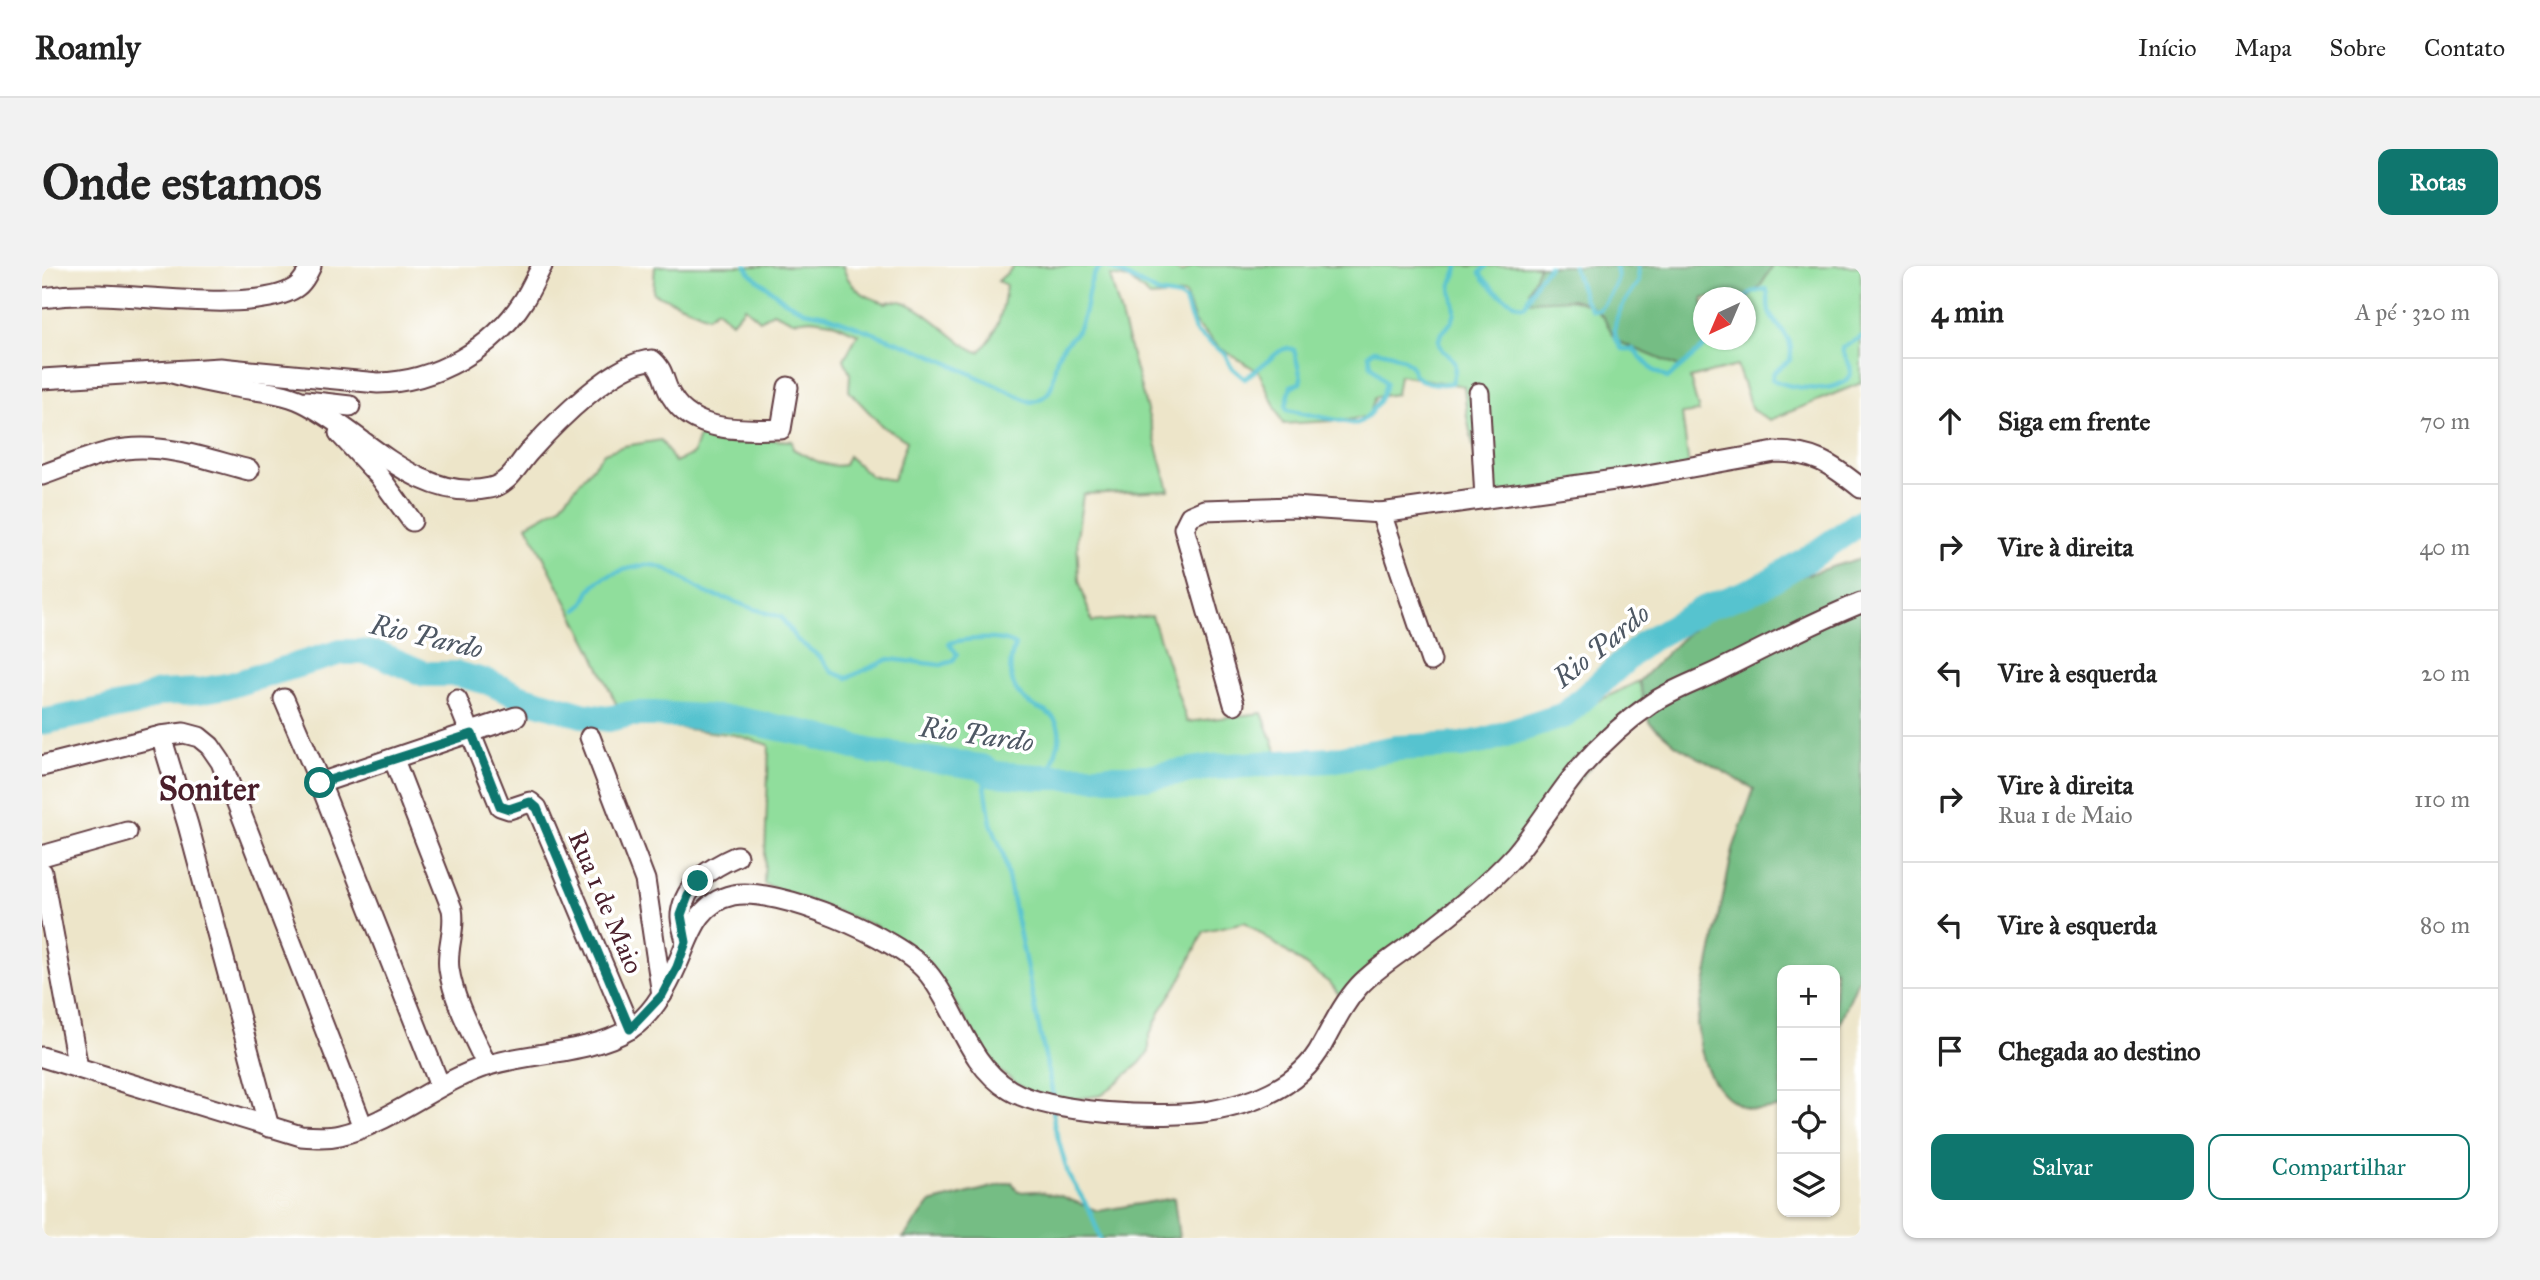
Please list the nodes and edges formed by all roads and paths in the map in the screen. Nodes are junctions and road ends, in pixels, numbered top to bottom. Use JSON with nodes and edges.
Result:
{"nodes":[{"id":1,"x":311,"y":266,"type":"edge"},
{"id":2,"x":542,"y":266,"type":"edge"},
{"id":3,"x":42,"y":298,"type":"edge"},
{"id":4,"x":168,"y":372,"type":"junction"},
{"id":5,"x":42,"y":379,"type":"edge"},
{"id":6,"x":789,"y":387,"type":"dead end"},
{"id":7,"x":1479,"y":393,"type":"dead end"},
{"id":8,"x":301,"y":401,"type":"junction"},
{"id":9,"x":349,"y":406,"type":"dead end"},
{"id":10,"x":249,"y":470,"type":"dead end"},
{"id":11,"x":42,"y":475,"type":"edge"},
{"id":12,"x":1861,"y":488,"type":"edge"},
{"id":13,"x":1485,"y":498,"type":"junction"},
{"id":14,"x":1381,"y":513,"type":"junction"},
{"id":15,"x":412,"y":521,"type":"dead end"},
{"id":16,"x":1861,"y":603,"type":"edge"},
{"id":17,"x":1432,"y":661,"type":"dead end"},
{"id":18,"x":284,"y":699,"type":"dead end"},
{"id":19,"x":457,"y":700,"type":"dead end"},
{"id":20,"x":1234,"y":704,"type":"dead end"},
{"id":21,"x":516,"y":718,"type":"dead end"},
{"id":22,"x":472,"y":734,"type":"junction"},
{"id":23,"x":161,"y":736,"type":"junction"},
{"id":24,"x":590,"y":737,"type":"dead end"},
{"id":25,"x":394,"y":760,"type":"junction"},
{"id":26,"x":42,"y":766,"type":"edge"},
{"id":27,"x":320,"y":783,"type":"junction"},
{"id":28,"x":127,"y":832,"type":"dead end"},
{"id":29,"x":42,"y":856,"type":"edge"},
{"id":30,"x":737,"y":856,"type":"dead end"},
{"id":31,"x":42,"y":872,"type":"edge"},
{"id":32,"x":686,"y":942,"type":"junction"},
{"id":33,"x":662,"y":995,"type":"junction"},
{"id":34,"x":630,"y":1029,"type":"junction"},
{"id":35,"x":42,"y":1057,"type":"edge"},
{"id":36,"x":487,"y":1066,"type":"junction"},
{"id":37,"x":78,"y":1068,"type":"junction"},
{"id":38,"x":440,"y":1086,"type":"junction"},
{"id":39,"x":269,"y":1127,"type":"junction"},
{"id":40,"x":363,"y":1127,"type":"junction"}],
"edges":[{"from":1,"to":3,"type":"street"},
{"from":2,"to":4,"type":"street"},
{"from":4,"to":5,"type":"street"},
{"from":4,"to":8,"type":"street"},
{"from":6,"to":8,"type":"street"},
{"from":7,"to":13,"type":"street"},
{"from":8,"to":9,"type":"street"},
{"from":8,"to":15,"type":"street"},
{"from":10,"to":11,"type":"street"},
{"from":12,"to":13,"type":"street"},
{"from":13,"to":14,"type":"street"},
{"from":14,"to":17,"type":"street"},
{"from":14,"to":20,"type":"street"},
{"from":16,"to":32,"type":"street"},
{"from":18,"to":27,"type":"street"},
{"from":19,"to":22,"type":"street"},
{"from":21,"to":22,"type":"street"},
{"from":22,"to":25,"type":"street"},
{"from":22,"to":34,"type":"street","name":"Rua 1 de Maio"},
{"from":23,"to":26,"type":"street"},
{"from":23,"to":39,"type":"street"},
{"from":23,"to":40,"type":"street"},
{"from":24,"to":33,"type":"street"},
{"from":25,"to":27,"type":"street"},
{"from":25,"to":36,"type":"street"},
{"from":27,"to":38,"type":"street"},
{"from":28,"to":29,"type":"street"},
{"from":30,"to":32,"type":"street"},
{"from":31,"to":37,"type":"street"},
{"from":32,"to":33,"type":"street"},
{"from":33,"to":34,"type":"street"},
{"from":34,"to":36,"type":"street"},
{"from":35,"to":37,"type":"street"},
{"from":36,"to":38,"type":"street"},
{"from":37,"to":39,"type":"street"},
{"from":38,"to":40,"type":"street"},
{"from":39,"to":40,"type":"street"}]}
